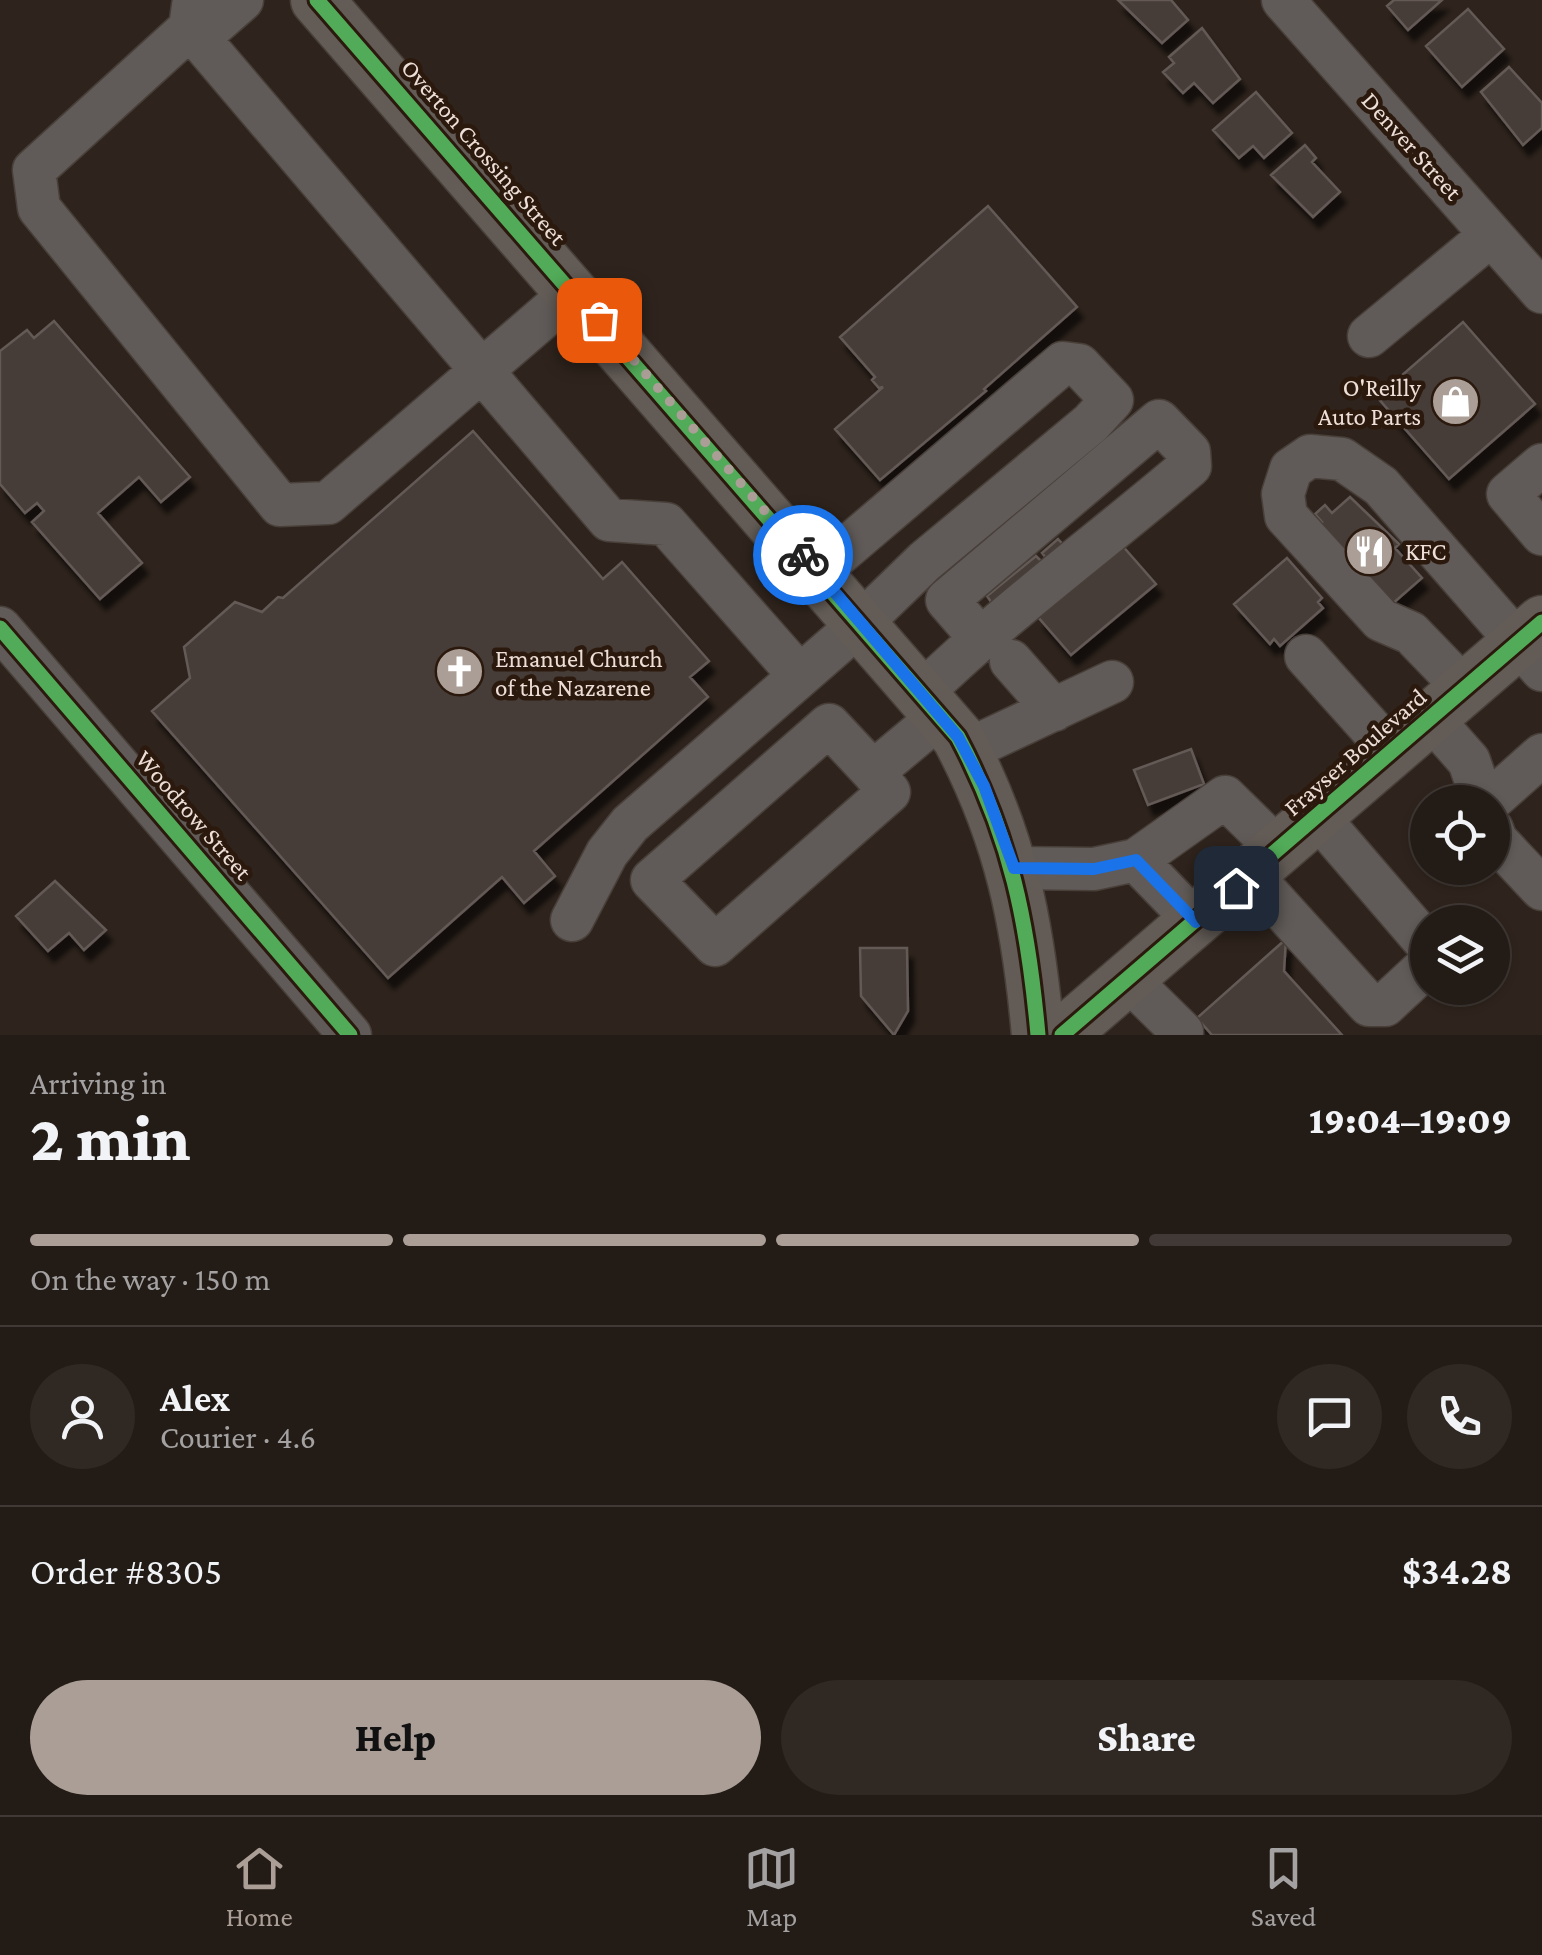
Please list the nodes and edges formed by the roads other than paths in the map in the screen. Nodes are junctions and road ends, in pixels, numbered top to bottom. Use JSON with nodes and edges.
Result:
{"nodes":[{"id":1,"x":242,"y":0,"type":"edge"},
{"id":2,"x":317,"y":0,"type":"edge"},
{"id":3,"x":1282,"y":0,"type":"edge"},
{"id":4,"x":195,"y":14,"type":"edge"},
{"id":5,"x":1491,"y":234,"type":"junction"},
{"id":6,"x":574,"y":292,"type":"junction"},
{"id":7,"x":1542,"y":292,"type":"edge"},
{"id":8,"x":1369,"y":336,"type":"dead end"},
{"id":9,"x":479,"y":372,"type":"junction"},
{"id":10,"x":1542,"y":465,"type":"edge"},
{"id":11,"x":1542,"y":534,"type":"edge"},
{"id":12,"x":818,"y":572,"type":"junction"},
{"id":13,"x":862,"y":622,"type":"junction"},
{"id":14,"x":0,"y":628,"type":"edge"},
{"id":15,"x":1535,"y":644,"type":"edge"},
{"id":16,"x":995,"y":649,"type":"junction"},
{"id":17,"x":1306,"y":656,"type":"dead end"},
{"id":18,"x":799,"y":675,"type":"junction"},
{"id":19,"x":1112,"y":682,"type":"dead end"},
{"id":20,"x":1448,"y":703,"type":"junction"},
{"id":21,"x":1054,"y":710,"type":"junction"},
{"id":22,"x":943,"y":720,"type":"junction"},
{"id":23,"x":1392,"y":752,"type":"junction"},
{"id":24,"x":1542,"y":755,"type":"edge"},
{"id":25,"x":873,"y":772,"type":"junction"},
{"id":26,"x":1479,"y":785,"type":"edge"},
{"id":27,"x":1506,"y":785,"type":"edge"},
{"id":28,"x":1318,"y":817,"type":"junction"},
{"id":29,"x":1510,"y":855,"type":"edge"},
{"id":30,"x":1136,"y":860,"type":"junction"},
{"id":31,"x":1265,"y":863,"type":"junction"},
{"id":32,"x":1014,"y":868,"type":"junction"},
{"id":33,"x":1542,"y":889,"type":"edge"},
{"id":34,"x":572,"y":920,"type":"dead end"},
{"id":35,"x":1196,"y":922,"type":"junction"},
{"id":36,"x":1410,"y":924,"type":"edge"},
{"id":37,"x":1129,"y":980,"type":"junction"},
{"id":38,"x":1410,"y":982,"type":"edge"},
{"id":39,"x":1182,"y":1034,"type":"edge"},
{"id":40,"x":350,"y":1035,"type":"edge"},
{"id":41,"x":1038,"y":1035,"type":"edge"},
{"id":42,"x":1062,"y":1035,"type":"edge"}],
"edges":[{"from":1,"to":4,"type":"street"},
{"from":2,"to":6,"type":"main road","name":"Overton Crossing Street"},
{"from":3,"to":5,"type":"street","name":"Denver Street"},
{"from":4,"to":9,"type":"street"},
{"from":4,"to":9,"type":"street"},
{"from":5,"to":7,"type":"street","name":"Denver Street"},
{"from":5,"to":8,"type":"street"},
{"from":6,"to":9,"type":"street"},
{"from":6,"to":12,"type":"main road","name":"Overton Crossing Street"},
{"from":9,"to":18,"type":"street"},
{"from":10,"to":11,"type":"street"},
{"from":12,"to":13,"type":"main road","name":"Overton Crossing Street"},
{"from":12,"to":13,"type":"street"},
{"from":13,"to":18,"type":"street"},
{"from":13,"to":22,"type":"main road","name":"Overton Crossing Street"},
{"from":14,"to":40,"type":"street","name":"Woodrow Street"},
{"from":15,"to":20,"type":"main road","name":"Frayser Boulevard"},
{"from":15,"to":20,"type":"street"},
{"from":16,"to":16,"type":"street"},
{"from":16,"to":21,"type":"street"},
{"from":16,"to":22,"type":"street"},
{"from":17,"to":23,"type":"street"},
{"from":18,"to":34,"type":"street"},
{"from":19,"to":21,"type":"street"},
{"from":20,"to":23,"type":"main road","name":"Frayser Boulevard"},
{"from":20,"to":26,"type":"street"},
{"from":21,"to":22,"type":"street"},
{"from":22,"to":25,"type":"street"},
{"from":22,"to":32,"type":"main road","name":"Overton Crossing Street"},
{"from":23,"to":28,"type":"main road","name":"Frayser Boulevard"},
{"from":24,"to":27,"type":"street"},
{"from":25,"to":25,"type":"street"},
{"from":28,"to":31,"type":"main road","name":"Frayser Boulevard"},
{"from":28,"to":36,"type":"street"},
{"from":29,"to":33,"type":"street"},
{"from":30,"to":31,"type":"street"},
{"from":30,"to":32,"type":"street"},
{"from":30,"to":35,"type":"street"},
{"from":31,"to":35,"type":"main road","name":"Frayser Boulevard"},
{"from":31,"to":38,"type":"street"},
{"from":32,"to":41,"type":"main road","name":"Overton Crossing Street"},
{"from":35,"to":37,"type":"main road","name":"Frayser Boulevard"},
{"from":37,"to":39,"type":"street"},
{"from":37,"to":42,"type":"main road","name":"Frayser Boulevard"}]}
